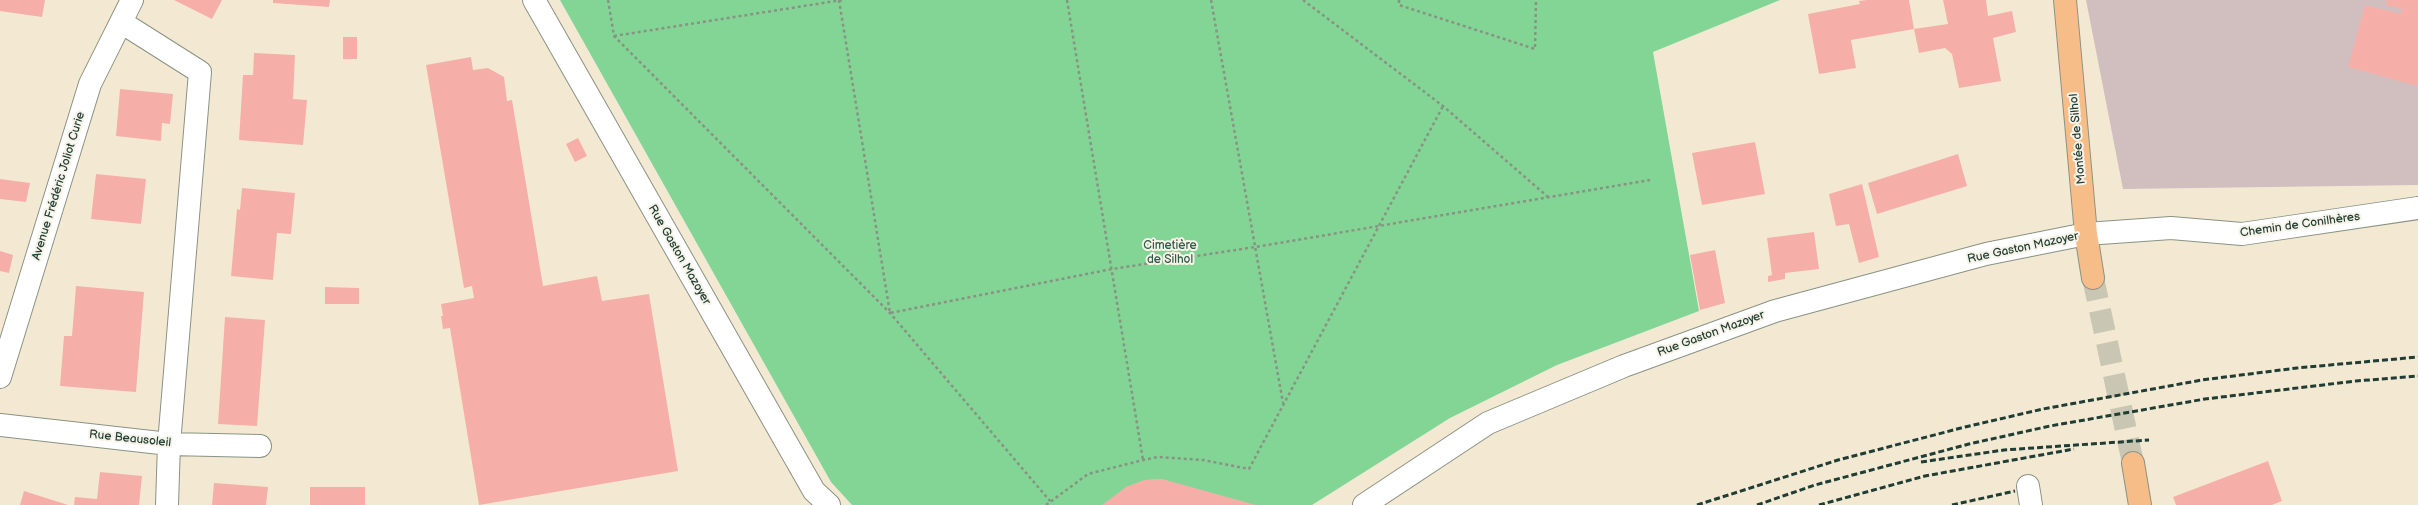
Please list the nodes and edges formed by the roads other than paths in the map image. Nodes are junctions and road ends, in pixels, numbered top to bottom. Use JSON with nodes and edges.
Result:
{"nodes":[{"id":1,"x":132,"y":0,"type":"edge"},
{"id":2,"x":534,"y":0,"type":"edge"},
{"id":3,"x":2065,"y":0,"type":"edge"},
{"id":4,"x":121,"y":22,"type":"junction"},
{"id":5,"x":2418,"y":208,"type":"edge"},
{"id":6,"x":2086,"y":234,"type":"junction"},
{"id":7,"x":2093,"y":278,"type":"tunnel mouth"},
{"id":8,"x":0,"y":378,"type":"edge"},
{"id":9,"x":0,"y":425,"type":"edge"},
{"id":10,"x":169,"y":444,"type":"junction"},
{"id":11,"x":260,"y":446,"type":"dead end"},
{"id":12,"x":2133,"y":463,"type":"tunnel mouth"},
{"id":13,"x":2141,"y":504,"type":"edge"},
{"id":14,"x":167,"y":505,"type":"edge"},
{"id":15,"x":829,"y":505,"type":"edge"},
{"id":16,"x":1364,"y":505,"type":"edge"}],
"edges":[{"from":1,"to":4,"type":"street","name":"Avenue Frédéric Joliot Curie"},
{"from":2,"to":15,"type":"street","name":"Rue Gaston Mazoyer"},
{"from":3,"to":6,"type":"main road","name":"Montée de Silhol"},
{"from":4,"to":8,"type":"street","name":"Avenue Frédéric Joliot Curie"},
{"from":4,"to":10,"type":"street"},
{"from":5,"to":6,"type":"street","name":"Chemin de Conilhères"},
{"from":6,"to":7,"type":"main road","name":"Montée de Silhol"},
{"from":6,"to":16,"type":"street","name":"Rue Gaston Mazoyer"},
{"from":9,"to":10,"type":"street","name":"Rue Beausoleil"},
{"from":10,"to":11,"type":"street","name":"Rue Beausoleil"},
{"from":10,"to":14,"type":"street"},
{"from":12,"to":13,"type":"main road"}]}
